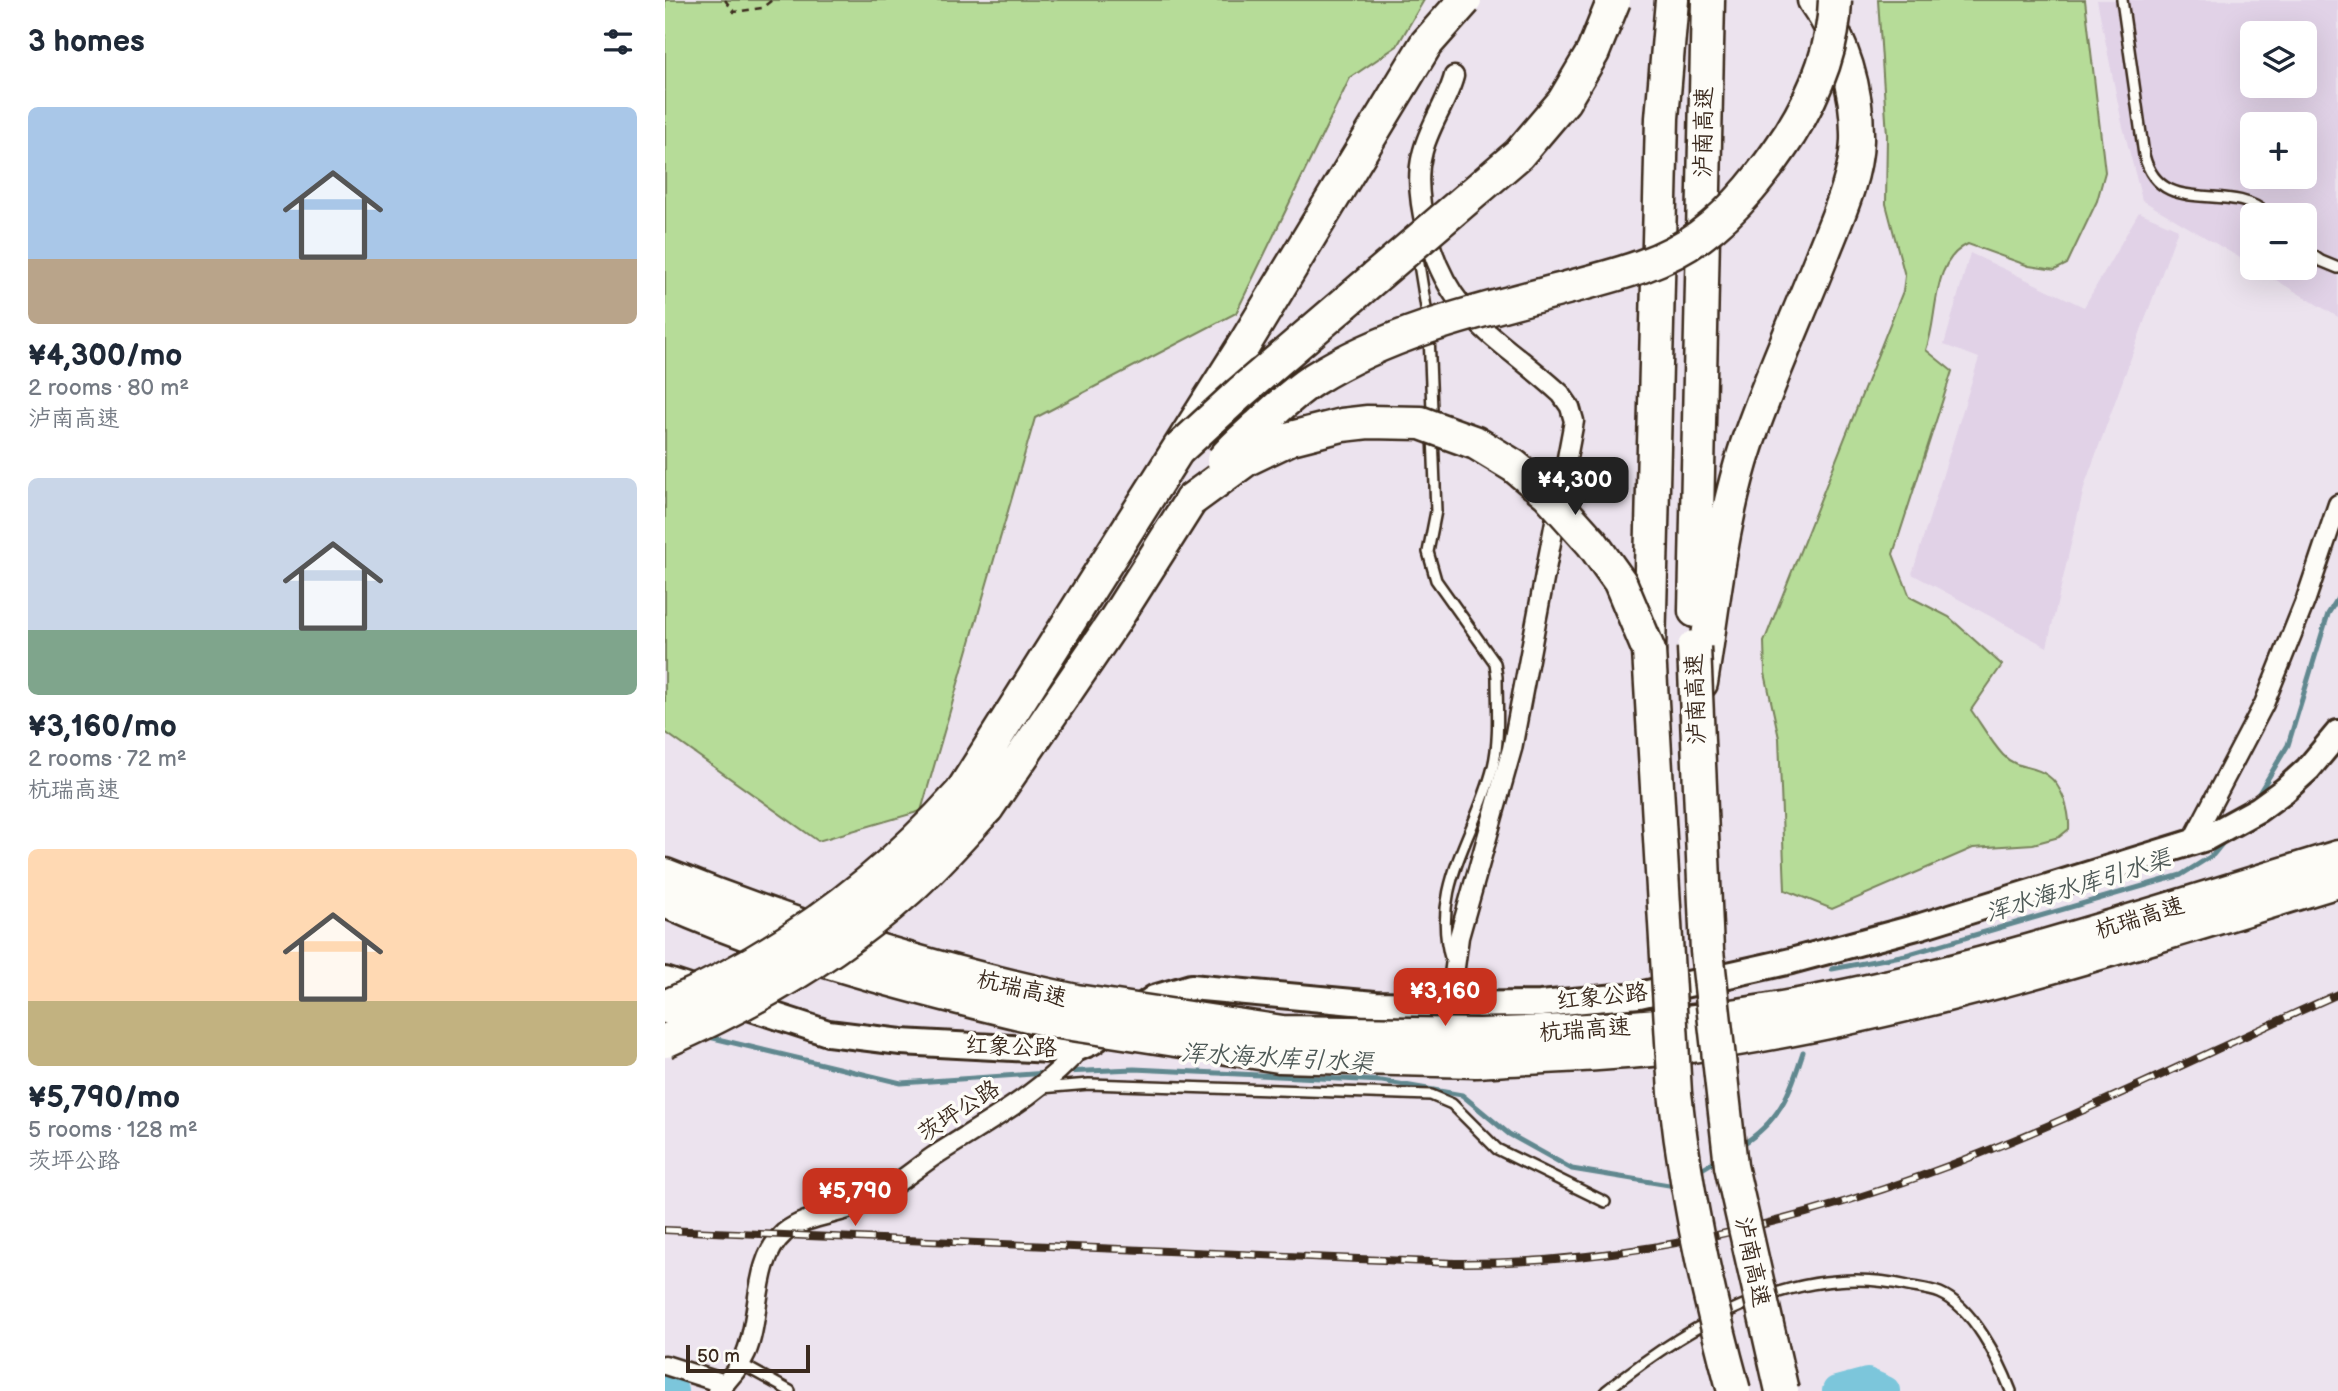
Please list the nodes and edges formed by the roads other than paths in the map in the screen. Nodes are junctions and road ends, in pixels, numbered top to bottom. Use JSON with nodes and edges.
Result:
{"nodes":[{"id":1,"x":1465,"y":0,"type":"edge"},
{"id":2,"x":1614,"y":0,"type":"edge"},
{"id":3,"x":1814,"y":0,"type":"edge"},
{"id":4,"x":1835,"y":0,"type":"edge"},
{"id":5,"x":2122,"y":0,"type":"edge"},
{"id":6,"x":1707,"y":11,"type":"edge"},
{"id":7,"x":1670,"y":13,"type":"edge"},
{"id":8,"x":1454,"y":76,"type":"dead end"},
{"id":9,"x":1419,"y":190,"type":"junction"},
{"id":10,"x":2250,"y":203,"type":"edge"},
{"id":11,"x":2317,"y":258,"type":"edge"},
{"id":12,"x":2338,"y":268,"type":"edge"},
{"id":13,"x":1178,"y":449,"type":"junction"},
{"id":14,"x":1191,"y":499,"type":"junction"},
{"id":15,"x":2338,"y":504,"type":"edge"},
{"id":16,"x":1650,"y":651,"type":"junction"},
{"id":17,"x":1697,"y":712,"type":"junction"},
{"id":18,"x":2338,"y":733,"type":"edge"},
{"id":19,"x":974,"y":800,"type":"junction"},
{"id":20,"x":2191,"y":843,"type":"junction"},
{"id":21,"x":2338,"y":857,"type":"edge"},
{"id":22,"x":665,"y":860,"type":"edge"},
{"id":23,"x":665,"y":875,"type":"edge"},
{"id":24,"x":2338,"y":881,"type":"edge"},
{"id":25,"x":680,"y":902,"type":"edge"},
{"id":26,"x":1454,"y":973,"type":"junction"},
{"id":27,"x":665,"y":980,"type":"edge"},
{"id":28,"x":1450,"y":1005,"type":"junction"},
{"id":29,"x":665,"y":1007,"type":"edge"},
{"id":30,"x":665,"y":1041,"type":"edge"},
{"id":31,"x":1083,"y":1045,"type":"junction"},
{"id":32,"x":1477,"y":1048,"type":"junction"},
{"id":33,"x":1038,"y":1086,"type":"junction"},
{"id":34,"x":1605,"y":1202,"type":"dead end"},
{"id":35,"x":741,"y":1364,"type":"junction"},
{"id":36,"x":665,"y":1365,"type":"edge"},
{"id":37,"x":721,"y":1387,"type":"edge"},
{"id":38,"x":790,"y":1391,"type":"edge"},
{"id":39,"x":1605,"y":1391,"type":"edge"},
{"id":40,"x":1734,"y":1391,"type":"edge"},
{"id":41,"x":1782,"y":1391,"type":"edge"},
{"id":42,"x":2011,"y":1391,"type":"edge"}],
"edges":[{"from":1,"to":13,"type":"highway","bridge":true},
{"from":2,"to":13,"type":"highway","bridge":true},
{"from":3,"to":17,"type":"highway"},
{"from":4,"to":14,"type":"highway","bridge":true},
{"from":5,"to":10,"type":"lane"},
{"from":6,"to":17,"type":"highway","name":"泸南高速","bridge":true},
{"from":7,"to":16,"type":"highway","name":"泸南高速"},
{"from":8,"to":9,"type":"street"},
{"from":9,"to":26,"type":"lane"},
{"from":9,"to":26,"type":"street"},
{"from":11,"to":12,"type":"lane"},
{"from":13,"to":19,"type":"highway"},
{"from":14,"to":16,"type":"highway","bridge":true},
{"from":14,"to":19,"type":"highway"},
{"from":15,"to":20,"type":"street"},
{"from":16,"to":40,"type":"highway","name":"泸南高速","bridge":true},
{"from":17,"to":41,"type":"highway","name":"泸南高速","bridge":true},
{"from":18,"to":20,"type":"main road","name":"红象公路"},
{"from":19,"to":29,"type":"highway","bridge":true},
{"from":19,"to":30,"type":"highway","bridge":true},
{"from":20,"to":28,"type":"main road","name":"红象公路"},
{"from":21,"to":32,"type":"highway","name":"杭瑞高速"},
{"from":22,"to":25,"type":"highway"},
{"from":23,"to":25,"type":"highway","name":"杭瑞高速"},
{"from":24,"to":32,"type":"highway","name":"杭瑞高速"},
{"from":25,"to":32,"type":"highway","name":"杭瑞高速","bridge":true},
{"from":26,"to":28,"type":"street"},
{"from":27,"to":31,"type":"main road","name":"红象公路"},
{"from":28,"to":31,"type":"main road","name":"红象公路"},
{"from":31,"to":33,"type":"street","name":"茨坪公路"},
{"from":33,"to":34,"type":"lane"},
{"from":33,"to":35,"type":"street","name":"茨坪公路"},
{"from":35,"to":37,"type":"street","name":"茨坪公路"},
{"from":35,"to":38,"type":"lane"},
{"from":36,"to":37,"type":"street"},
{"from":39,"to":42,"type":"lane"}]}
